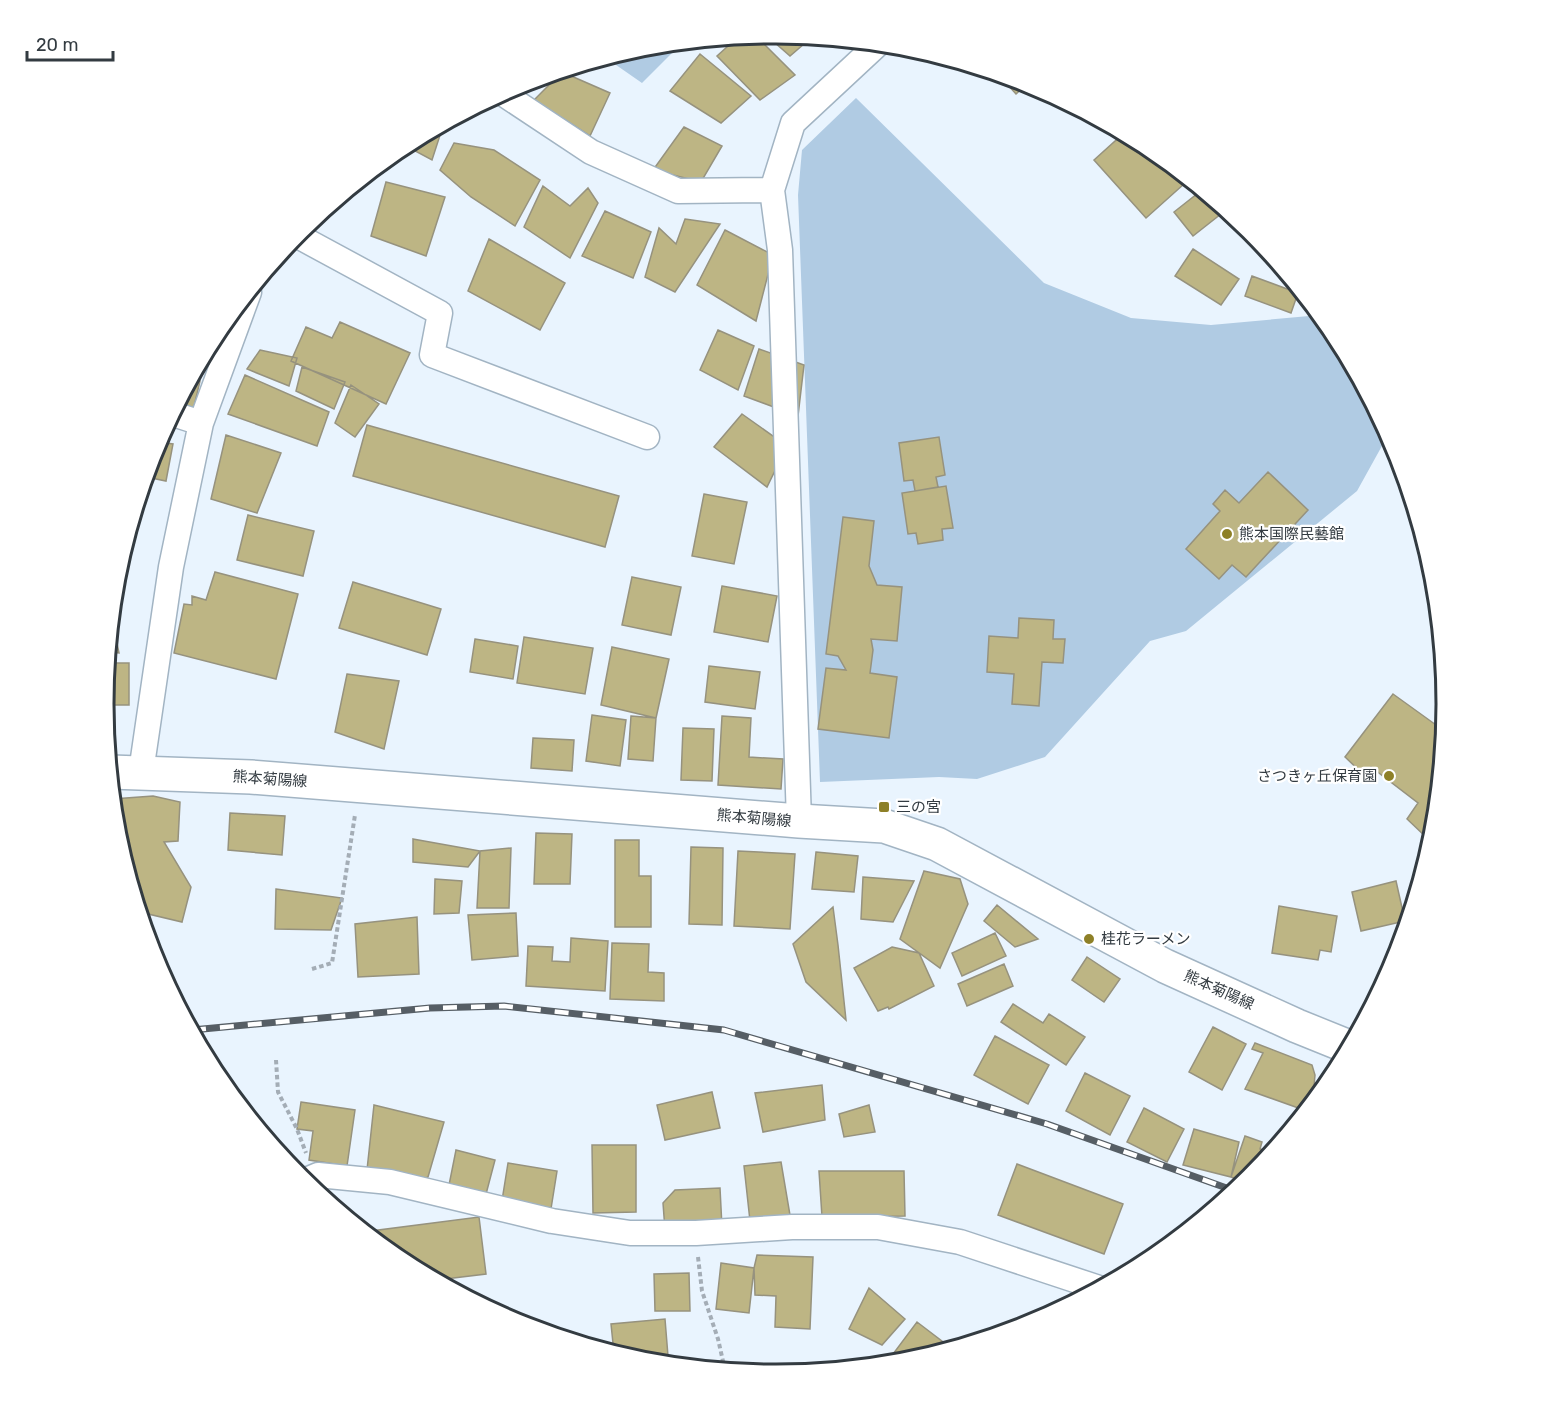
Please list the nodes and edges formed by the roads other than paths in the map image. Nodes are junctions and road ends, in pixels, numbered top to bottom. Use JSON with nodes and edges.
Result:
{"nodes":[{"id":1,"x":871,"y":51,"type":"edge"},
{"id":2,"x":511,"y":99,"type":"edge"},
{"id":3,"x":772,"y":190,"type":"junction"},
{"id":4,"x":305,"y":240,"type":"edge"},
{"id":5,"x":239,"y":318,"type":"edge"},
{"id":6,"x":181,"y":417,"type":"edge"},
{"id":7,"x":201,"y":423,"type":"junction"},
{"id":8,"x":647,"y":437,"type":"dead end"},
{"id":9,"x":126,"y":772,"type":"edge"},
{"id":10,"x":799,"y":821,"type":"junction"},
{"id":11,"x":1341,"y":1044,"type":"edge"},
{"id":12,"x":316,"y":1178,"type":"edge"},
{"id":13,"x":1089,"y":1285,"type":"edge"}],
"edges":[{"from":1,"to":3,"type":"street"},
{"from":2,"to":3,"type":"street"},
{"from":3,"to":10,"type":"street"},
{"from":4,"to":8,"type":"street"},
{"from":5,"to":7,"type":"street"},
{"from":6,"to":7,"type":"street"},
{"from":7,"to":9,"type":"street"},
{"from":9,"to":10,"type":"main road","name":"熊本菊陽線"},
{"from":10,"to":11,"type":"main road","name":"熊本菊陽線"},
{"from":12,"to":13,"type":"street"}]}
